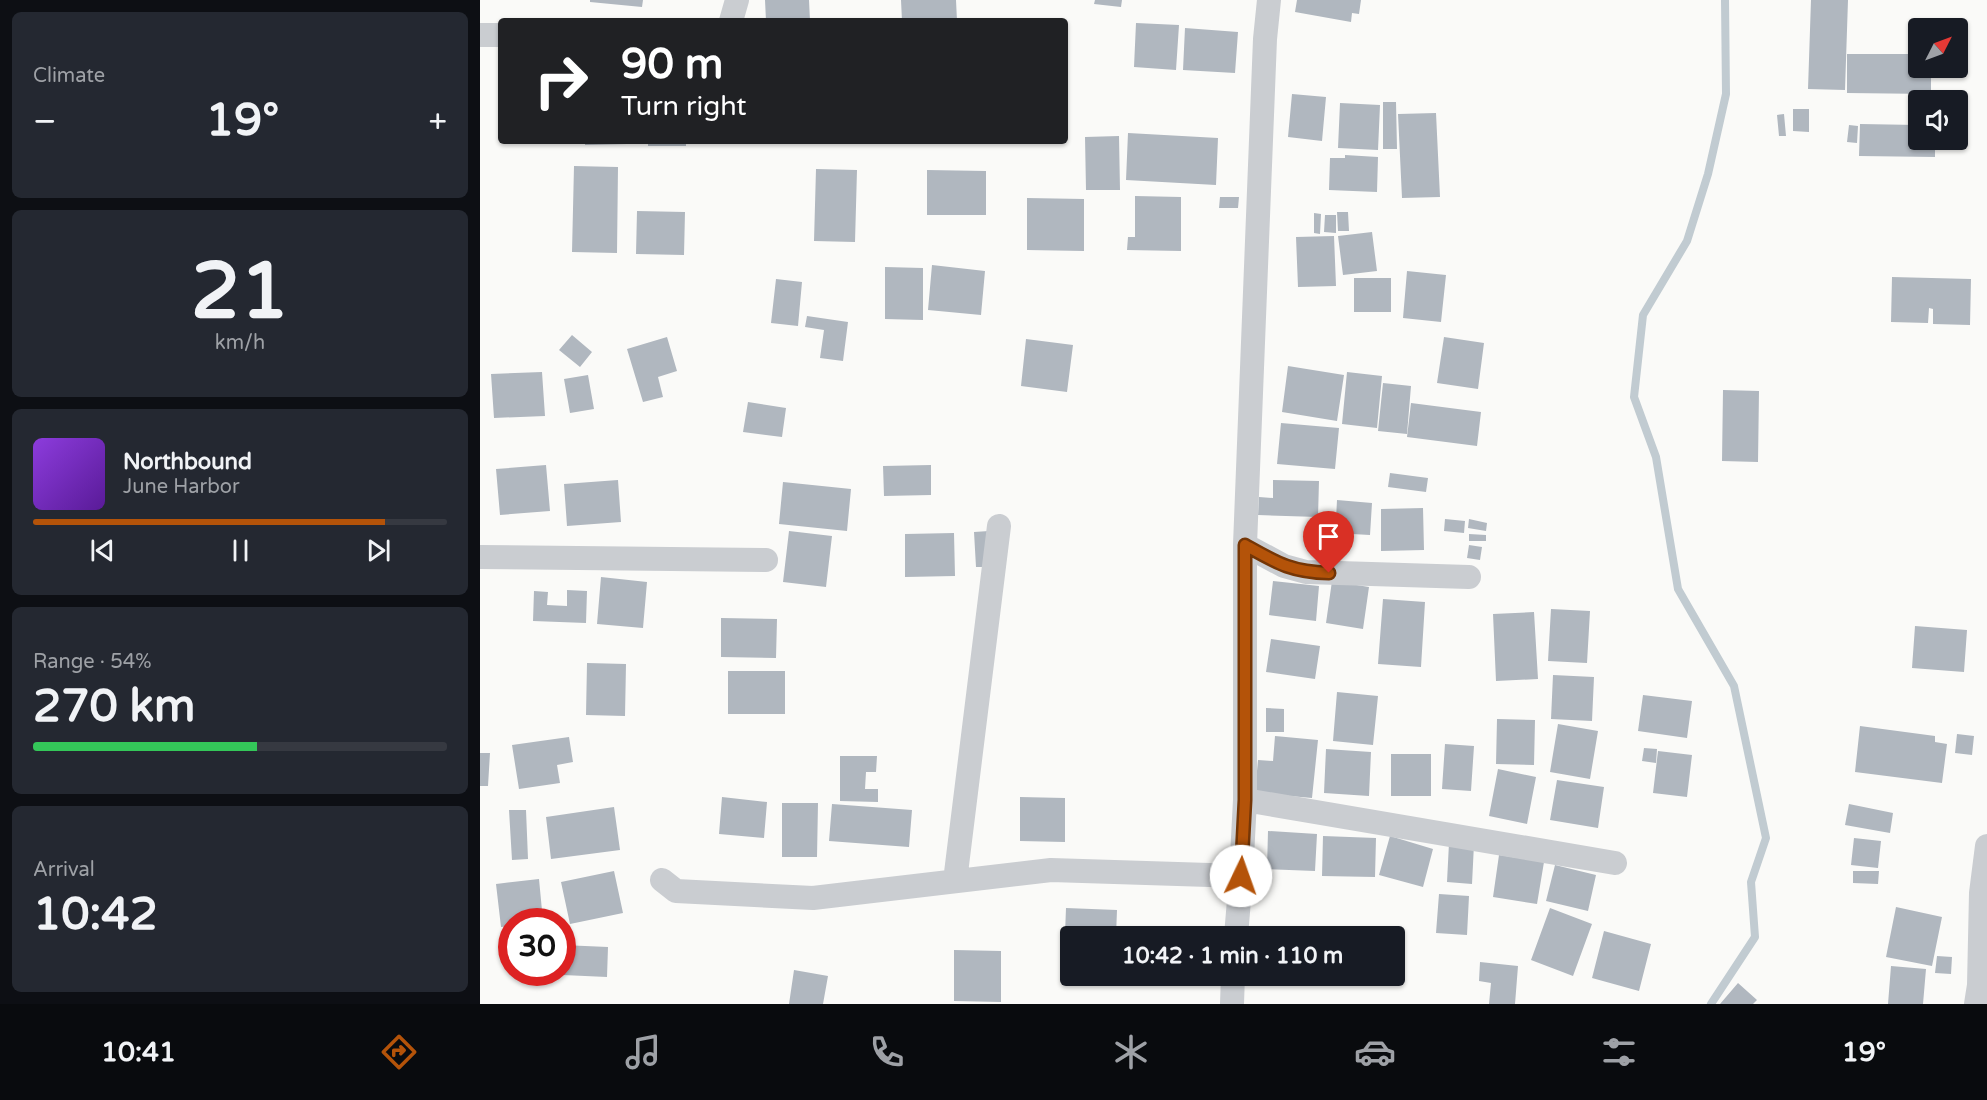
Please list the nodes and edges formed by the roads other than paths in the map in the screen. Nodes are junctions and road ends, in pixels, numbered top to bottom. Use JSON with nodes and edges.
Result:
{"nodes":[{"id":1,"x":737,"y":0,"type":"edge"},
{"id":2,"x":1269,"y":0,"type":"edge"},
{"id":3,"x":732,"y":18,"type":"edge"},
{"id":4,"x":480,"y":35,"type":"edge"},
{"id":5,"x":498,"y":35,"type":"edge"},
{"id":6,"x":999,"y":526,"type":"dead end"},
{"id":7,"x":1245,"y":545,"type":"junction"},
{"id":8,"x":480,"y":557,"type":"edge"},
{"id":9,"x":766,"y":560,"type":"dead end"},
{"id":10,"x":1469,"y":577,"type":"dead end"},
{"id":11,"x":1245,"y":800,"type":"junction"},
{"id":12,"x":1987,"y":846,"type":"edge"},
{"id":13,"x":1616,"y":863,"type":"dead end"},
{"id":14,"x":1241,"y":876,"type":"junction"},
{"id":15,"x":662,"y":880,"type":"dead end"},
{"id":16,"x":955,"y":881,"type":"junction"},
{"id":17,"x":1237,"y":926,"type":"edge"},
{"id":18,"x":1233,"y":986,"type":"edge"},
{"id":19,"x":1232,"y":1004,"type":"edge"},
{"id":20,"x":1976,"y":1004,"type":"edge"}],
"edges":[{"from":1,"to":3,"type":"street"},
{"from":2,"to":7,"type":"street"},
{"from":4,"to":5,"type":"street"},
{"from":6,"to":16,"type":"street"},
{"from":7,"to":10,"type":"street"},
{"from":7,"to":11,"type":"street"},
{"from":8,"to":9,"type":"street"},
{"from":11,"to":13,"type":"street"},
{"from":11,"to":14,"type":"street"},
{"from":12,"to":20,"type":"street"},
{"from":14,"to":16,"type":"street"},
{"from":14,"to":17,"type":"street"},
{"from":15,"to":16,"type":"street"},
{"from":18,"to":19,"type":"street"}]}
